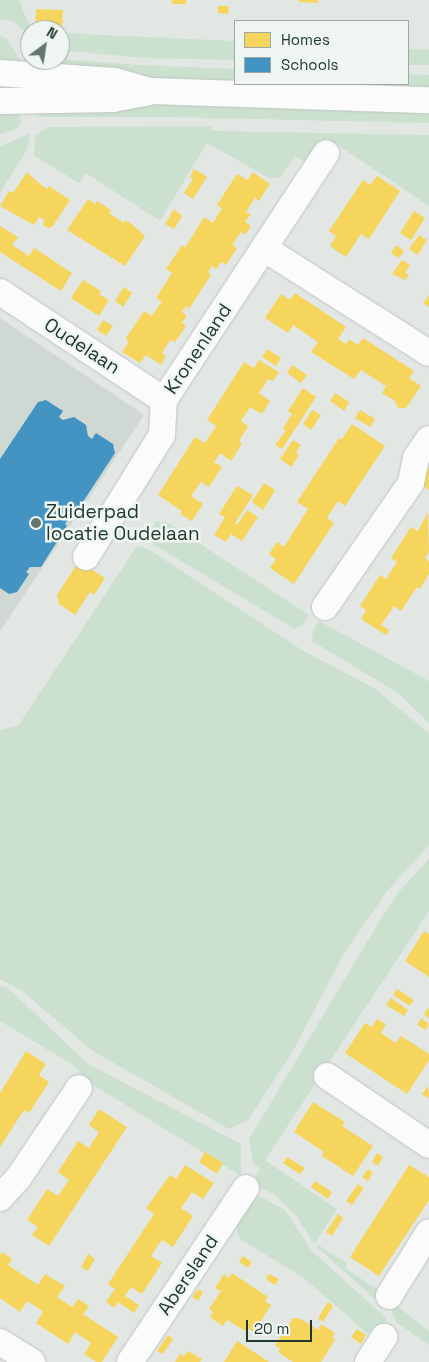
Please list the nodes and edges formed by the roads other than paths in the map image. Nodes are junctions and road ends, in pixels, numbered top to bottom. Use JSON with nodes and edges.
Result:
{"nodes":[{"id":1,"x":0,"y":73,"type":"edge"},
{"id":2,"x":151,"y":91,"type":"junction"},
{"id":3,"x":429,"y":100,"type":"edge"},
{"id":4,"x":0,"y":101,"type":"edge"},
{"id":5,"x":326,"y":154,"type":"dead end"},
{"id":6,"x":264,"y":249,"type":"junction"},
{"id":7,"x":0,"y":292,"type":"edge"},
{"id":8,"x":429,"y":353,"type":"edge"},
{"id":9,"x":164,"y":400,"type":"junction"},
{"id":10,"x":429,"y":439,"type":"edge"},
{"id":11,"x":86,"y":557,"type":"dead end"},
{"id":12,"x":325,"y":607,"type":"dead end"},
{"id":13,"x":327,"y":1076,"type":"dead end"},
{"id":14,"x":79,"y":1088,"type":"dead end"},
{"id":15,"x":429,"y":1144,"type":"edge"},
{"id":16,"x":246,"y":1188,"type":"dead end"},
{"id":17,"x":2,"y":1190,"type":"edge"},
{"id":18,"x":429,"y":1232,"type":"edge"},
{"id":19,"x":389,"y":1296,"type":"dead end"},
{"id":20,"x":384,"y":1337,"type":"dead end"},
{"id":21,"x":0,"y":1342,"type":"edge"},
{"id":22,"x":32,"y":1362,"type":"edge"},
{"id":23,"x":130,"y":1362,"type":"edge"},
{"id":24,"x":368,"y":1362,"type":"edge"}],
"edges":[{"from":1,"to":2,"type":"street"},
{"from":2,"to":3,"type":"street"},
{"from":2,"to":4,"type":"street"},
{"from":5,"to":6,"type":"street","name":"Kronenland"},
{"from":6,"to":8,"type":"street"},
{"from":6,"to":9,"type":"street","name":"Kronenland"},
{"from":7,"to":9,"type":"street","name":"Oudelaan"},
{"from":9,"to":11,"type":"street","name":"Kronenland"},
{"from":10,"to":12,"type":"street"},
{"from":13,"to":15,"type":"street"},
{"from":14,"to":17,"type":"street"},
{"from":16,"to":23,"type":"street","name":"Abersland"},
{"from":18,"to":19,"type":"street"},
{"from":20,"to":24,"type":"street"},
{"from":21,"to":22,"type":"street"}]}
